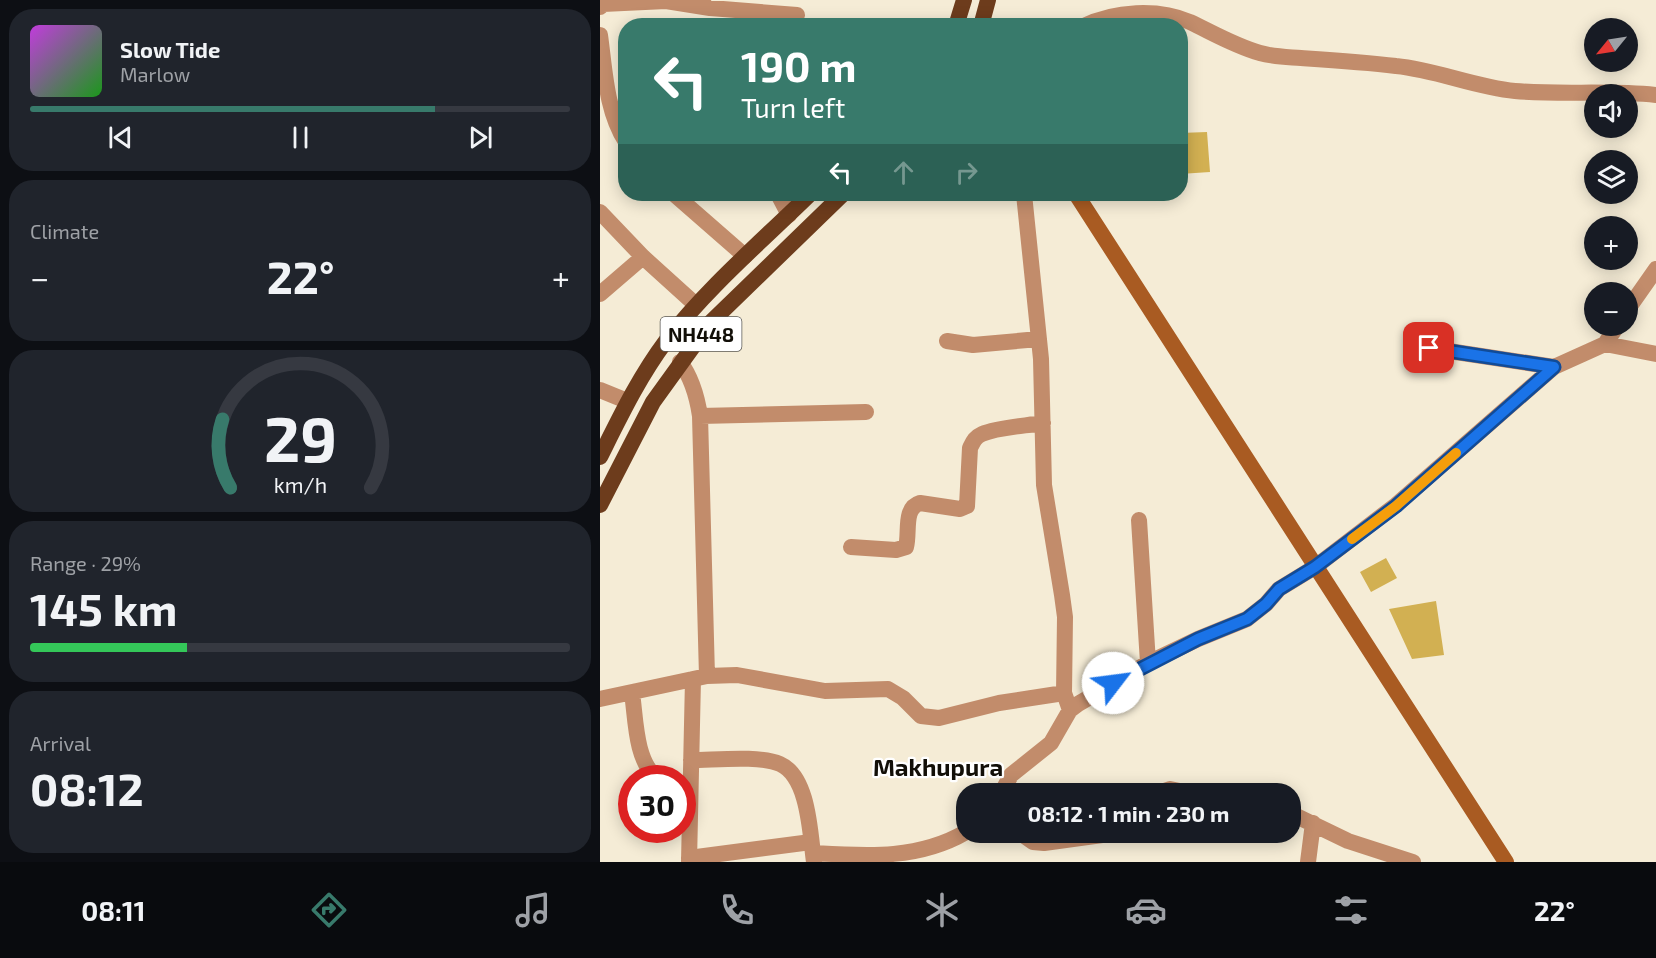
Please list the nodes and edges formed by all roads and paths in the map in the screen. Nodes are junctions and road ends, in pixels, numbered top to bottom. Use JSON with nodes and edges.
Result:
{"nodes":[{"id":1,"x":964,"y":0,"type":"edge"},
{"id":2,"x":988,"y":0,"type":"edge"},
{"id":3,"x":600,"y":7,"type":"edge"},
{"id":4,"x":798,"y":13,"type":"edge"},
{"id":5,"x":958,"y":18,"type":"edge"},
{"id":6,"x":983,"y":18,"type":"edge"},
{"id":7,"x":1104,"y":18,"type":"edge"},
{"id":8,"x":1179,"y":18,"type":"edge"},
{"id":9,"x":1188,"y":21,"type":"edge"},
{"id":10,"x":600,"y":35,"type":"edge"},
{"id":11,"x":1656,"y":94,"type":"edge"},
{"id":12,"x":618,"y":130,"type":"edge"},
{"id":13,"x":682,"y":201,"type":"edge"},
{"id":14,"x":782,"y":201,"type":"edge"},
{"id":15,"x":803,"y":201,"type":"edge"},
{"id":16,"x":836,"y":201,"type":"edge"},
{"id":17,"x":1025,"y":201,"type":"edge"},
{"id":18,"x":1082,"y":201,"type":"edge"},
{"id":19,"x":600,"y":212,"type":"edge"},
{"id":20,"x":789,"y":215,"type":"junction"},
{"id":21,"x":745,"y":256,"type":"junction"},
{"id":22,"x":643,"y":257,"type":"junction"},
{"id":23,"x":1656,"y":269,"type":"edge"},
{"id":24,"x":600,"y":294,"type":"edge"},
{"id":25,"x":1638,"y":295,"type":"edge"},
{"id":26,"x":696,"y":305,"type":"junction"},
{"id":27,"x":1610,"y":336,"type":"edge"},
{"id":28,"x":1039,"y":339,"type":"junction"},
{"id":29,"x":947,"y":341,"type":"dead end"},
{"id":30,"x":1605,"y":344,"type":"junction"},
{"id":31,"x":1429,"y":348,"type":"dead end"},
{"id":32,"x":1656,"y":354,"type":"edge"},
{"id":33,"x":680,"y":362,"type":"junction"},
{"id":34,"x":1554,"y":367,"type":"junction"},
{"id":35,"x":600,"y":390,"type":"edge"},
{"id":36,"x":627,"y":401,"type":"junction"},
{"id":37,"x":866,"y":412,"type":"dead end"},
{"id":38,"x":700,"y":416,"type":"junction"},
{"id":39,"x":1043,"y":423,"type":"junction"},
{"id":40,"x":600,"y":457,"type":"edge"},
{"id":41,"x":600,"y":505,"type":"edge"},
{"id":42,"x":1139,"y":520,"type":"dead end"},
{"id":43,"x":851,"y":547,"type":"dead end"},
{"id":44,"x":1315,"y":567,"type":"junction"},
{"id":45,"x":1148,"y":663,"type":"junction"},
{"id":46,"x":700,"y":677,"type":"junction"},
{"id":47,"x":632,"y":693,"type":"junction"},
{"id":48,"x":1064,"y":693,"type":"junction"},
{"id":49,"x":600,"y":699,"type":"edge"},
{"id":50,"x":1070,"y":710,"type":"junction"},
{"id":51,"x":692,"y":760,"type":"junction"},
{"id":52,"x":646,"y":765,"type":"edge"},
{"id":53,"x":691,"y":765,"type":"edge"},
{"id":54,"x":1007,"y":783,"type":"edge"},
{"id":55,"x":1301,"y":818,"type":"edge"},
{"id":56,"x":1313,"y":823,"type":"junction"},
{"id":57,"x":956,"y":837,"type":"edge"},
{"id":58,"x":689,"y":843,"type":"edge"},
{"id":59,"x":812,"y":852,"type":"edge"},
{"id":60,"x":916,"y":857,"type":"edge"},
{"id":61,"x":689,"y":860,"type":"edge"},
{"id":62,"x":1308,"y":862,"type":"edge"},
{"id":63,"x":1413,"y":862,"type":"edge"},
{"id":64,"x":1506,"y":862,"type":"edge"}],
"edges":[{"from":1,"to":5,"type":"highway"},
{"from":2,"to":6,"type":"highway"},
{"from":3,"to":4,"type":"street"},
{"from":7,"to":8,"type":"street"},
{"from":9,"to":11,"type":"street"},
{"from":10,"to":12,"type":"street"},
{"from":13,"to":21,"type":"street"},
{"from":14,"to":20,"type":"street"},
{"from":15,"to":20,"type":"highway","number":"NH448"},
{"from":16,"to":33,"type":"highway","number":"NH448"},
{"from":17,"to":28,"type":"street"},
{"from":18,"to":44,"type":"main road"},
{"from":19,"to":22,"type":"street"},
{"from":20,"to":21,"type":"highway","number":"NH448"},
{"from":21,"to":26,"type":"highway","number":"NH448"},
{"from":22,"to":24,"type":"street"},
{"from":22,"to":26,"type":"street"},
{"from":23,"to":25,"type":"street"},
{"from":26,"to":36,"type":"highway","number":"NH448"},
{"from":27,"to":30,"type":"street"},
{"from":28,"to":29,"type":"street"},
{"from":28,"to":39,"type":"street"},
{"from":30,"to":32,"type":"street"},
{"from":30,"to":34,"type":"street"},
{"from":31,"to":34,"type":"street"},
{"from":33,"to":38,"type":"street"},
{"from":33,"to":41,"type":"highway","number":"NH448"},
{"from":34,"to":44,"type":"street"},
{"from":35,"to":36,"type":"street"},
{"from":36,"to":40,"type":"highway","number":"NH448"},
{"from":37,"to":38,"type":"street"},
{"from":38,"to":46,"type":"street"},
{"from":39,"to":43,"type":"street"},
{"from":39,"to":48,"type":"street"},
{"from":42,"to":45,"type":"street"},
{"from":44,"to":45,"type":"street"},
{"from":44,"to":64,"type":"main road"},
{"from":45,"to":50,"type":"street"},
{"from":46,"to":47,"type":"street"},
{"from":46,"to":48,"type":"street"},
{"from":46,"to":51,"type":"street"},
{"from":47,"to":49,"type":"street"},
{"from":47,"to":52,"type":"street"},
{"from":48,"to":50,"type":"street"},
{"from":50,"to":54,"type":"street"},
{"from":51,"to":53,"type":"street"},
{"from":51,"to":59,"type":"street"},
{"from":55,"to":56,"type":"street"},
{"from":56,"to":62,"type":"street"},
{"from":56,"to":63,"type":"street"},
{"from":57,"to":60,"type":"street"},
{"from":58,"to":61,"type":"street"},
{"from":59,"to":60,"type":"street"},
{"from":59,"to":61,"type":"street"}]}
